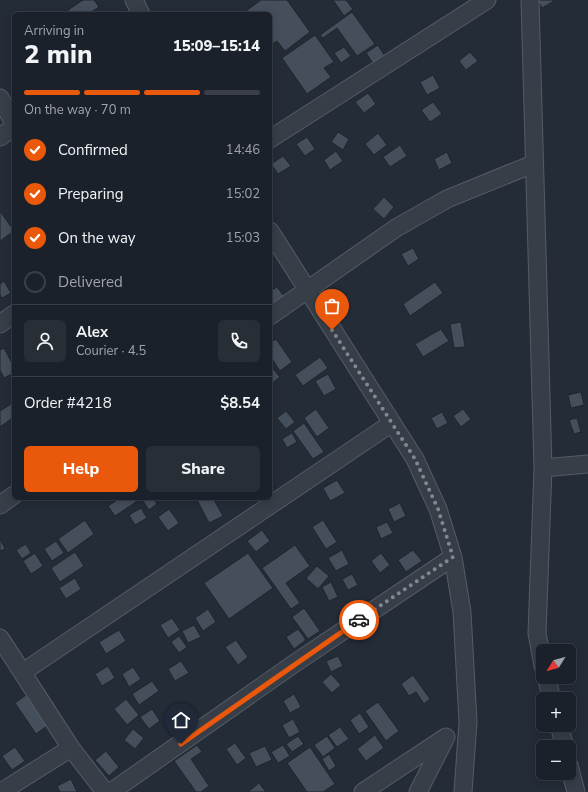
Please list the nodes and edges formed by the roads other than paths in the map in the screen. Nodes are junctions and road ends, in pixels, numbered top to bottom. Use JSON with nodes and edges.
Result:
{"nodes":[{"id":1,"x":134,"y":0,"type":"edge"},
{"id":2,"x":487,"y":0,"type":"edge"},
{"id":3,"x":530,"y":0,"type":"edge"},
{"id":4,"x":140,"y":12,"type":"edge"},
{"id":5,"x":0,"y":98,"type":"edge"},
{"id":6,"x":12,"y":119,"type":"edge"},
{"id":7,"x":12,"y":129,"type":"edge"},
{"id":8,"x":0,"y":138,"type":"edge"},
{"id":9,"x":272,"y":138,"type":"edge"},
{"id":10,"x":534,"y":164,"type":"junction"},
{"id":11,"x":272,"y":233,"type":"edge"},
{"id":12,"x":307,"y":291,"type":"junction"},
{"id":13,"x":12,"y":315,"type":"edge"},
{"id":14,"x":272,"y":315,"type":"edge"},
{"id":15,"x":0,"y":324,"type":"edge"},
{"id":16,"x":392,"y":423,"type":"junction"},
{"id":17,"x":587,"y":460,"type":"edge"},
{"id":18,"x":543,"y":468,"type":"junction"},
{"id":19,"x":12,"y":496,"type":"edge"},
{"id":20,"x":0,"y":505,"type":"edge"},
{"id":21,"x":453,"y":557,"type":"junction"},
{"id":22,"x":0,"y":638,"type":"edge"},
{"id":23,"x":539,"y":644,"type":"edge"},
{"id":24,"x":23,"y":672,"type":"junction"},
{"id":25,"x":468,"y":722,"type":"junction"},
{"id":26,"x":446,"y":738,"type":"junction"},
{"id":27,"x":71,"y":748,"type":"junction"},
{"id":28,"x":573,"y":780,"type":"edge"},
{"id":29,"x":1,"y":792,"type":"edge"},
{"id":30,"x":105,"y":792,"type":"edge"},
{"id":31,"x":111,"y":792,"type":"edge"},
{"id":32,"x":363,"y":792,"type":"edge"},
{"id":33,"x":418,"y":792,"type":"edge"},
{"id":34,"x":463,"y":792,"type":"edge"},
{"id":35,"x":576,"y":792,"type":"edge"}],
"edges":[{"from":1,"to":4,"type":"street"},
{"from":2,"to":9,"type":"street"},
{"from":3,"to":10,"type":"street"},
{"from":5,"to":6,"type":"street"},
{"from":7,"to":8,"type":"street"},
{"from":10,"to":12,"type":"street"},
{"from":10,"to":18,"type":"street"},
{"from":11,"to":12,"type":"street"},
{"from":12,"to":14,"type":"street"},
{"from":12,"to":16,"type":"street"},
{"from":13,"to":15,"type":"street"},
{"from":16,"to":21,"type":"street"},
{"from":16,"to":24,"type":"street"},
{"from":17,"to":18,"type":"street"},
{"from":18,"to":23,"type":"street"},
{"from":19,"to":20,"type":"street"},
{"from":21,"to":25,"type":"street"},
{"from":21,"to":31,"type":"street"},
{"from":22,"to":24,"type":"street"},
{"from":24,"to":27,"type":"street"},
{"from":25,"to":26,"type":"street"},
{"from":25,"to":34,"type":"street"},
{"from":26,"to":32,"type":"street"},
{"from":26,"to":33,"type":"street"},
{"from":27,"to":29,"type":"street"},
{"from":27,"to":30,"type":"street"},
{"from":28,"to":35,"type":"street"}]}
